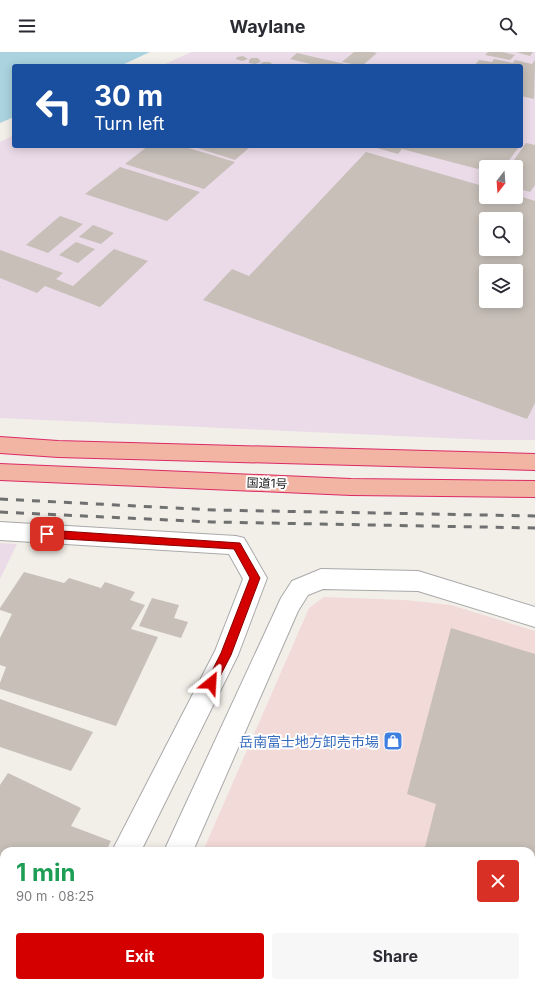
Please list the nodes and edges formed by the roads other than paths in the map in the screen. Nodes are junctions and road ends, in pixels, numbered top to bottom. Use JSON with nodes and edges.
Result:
{"nodes":[{"id":1,"x":0,"y":445,"type":"edge"},
{"id":2,"x":535,"y":462,"type":"edge"},
{"id":3,"x":0,"y":472,"type":"edge"},
{"id":4,"x":535,"y":488,"type":"edge"},
{"id":5,"x":0,"y":531,"type":"edge"},
{"id":6,"x":535,"y":617,"type":"edge"},
{"id":7,"x":128,"y":847,"type":"edge"},
{"id":8,"x":180,"y":847,"type":"edge"}],
"edges":[{"from":1,"to":2,"type":"highway"},
{"from":3,"to":4,"type":"highway","name":"国道1号"},
{"from":5,"to":7,"type":"street"},
{"from":6,"to":8,"type":"street"}]}
